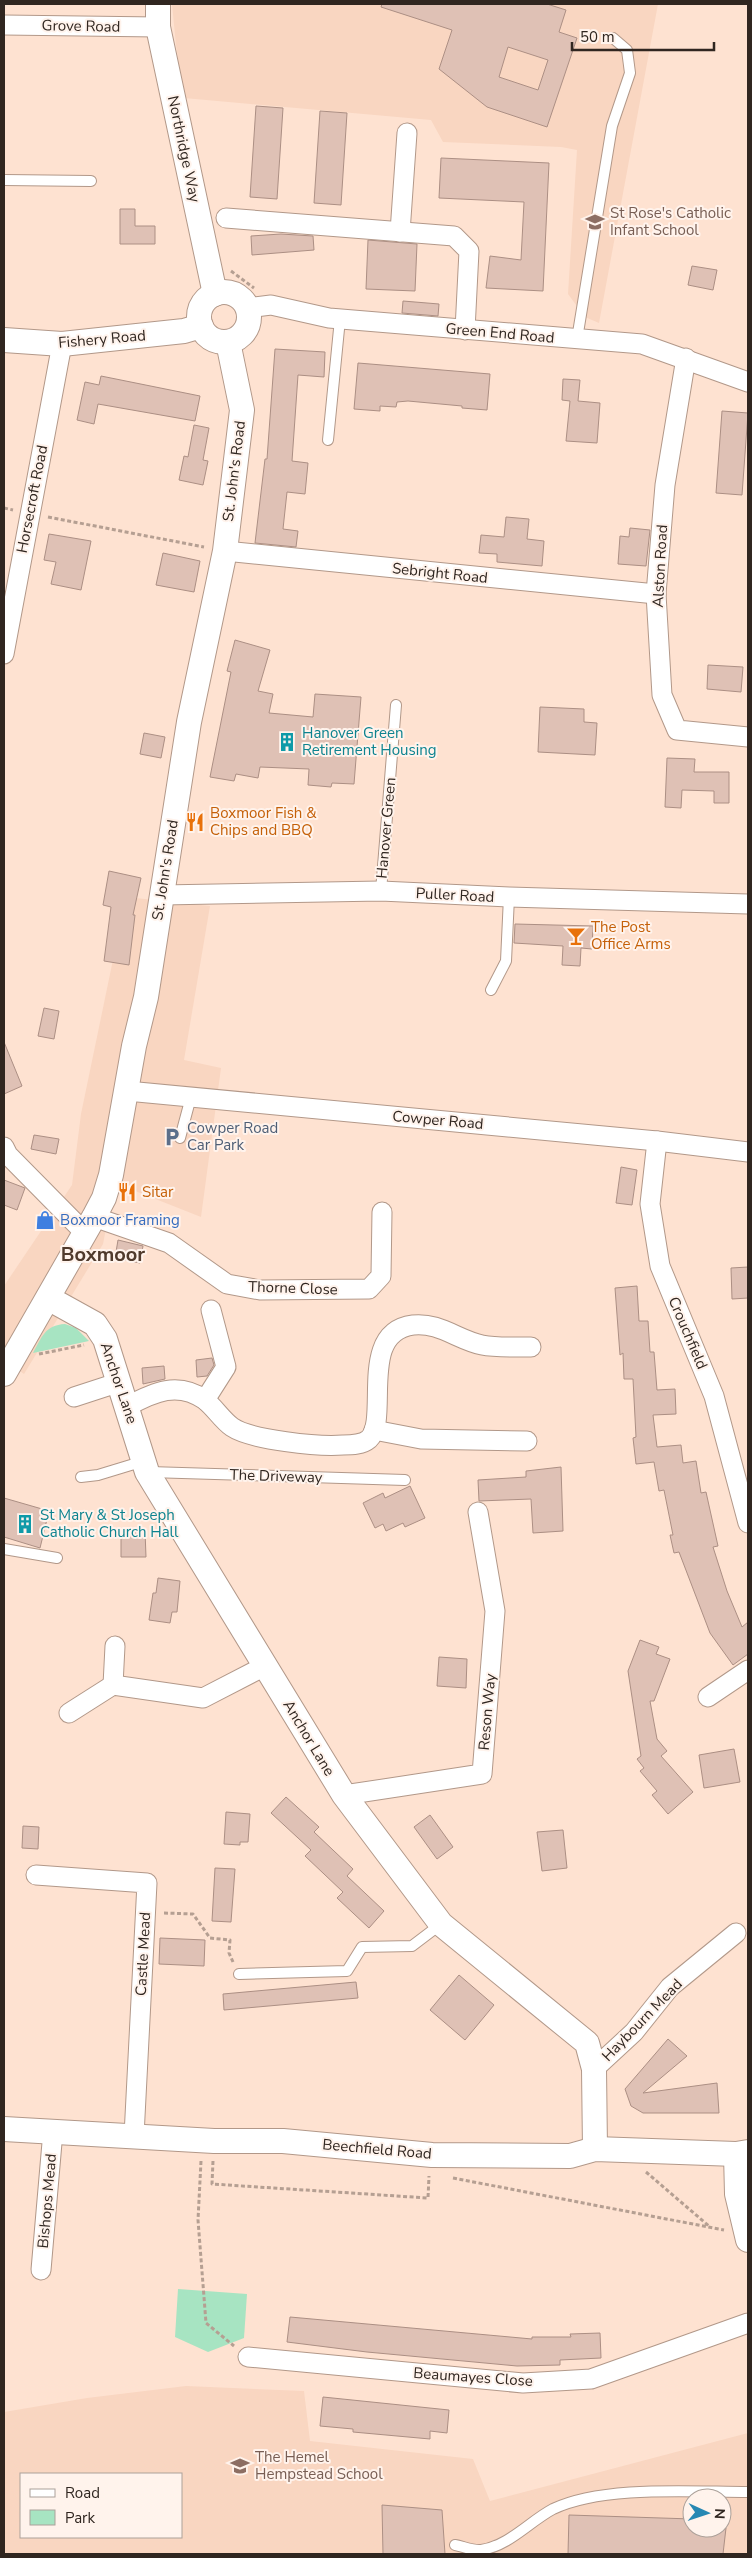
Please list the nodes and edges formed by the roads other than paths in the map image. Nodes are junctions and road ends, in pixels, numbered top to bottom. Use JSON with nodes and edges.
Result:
{"nodes":[{"id":1,"x":158,"y":15,"type":"edge"},
{"id":2,"x":4,"y":24,"type":"edge"},
{"id":3,"x":613,"y":38,"type":"dead end"},
{"id":4,"x":407,"y":133,"type":"dead end"},
{"id":5,"x":4,"y":180,"type":"edge"},
{"id":6,"x":91,"y":181,"type":"dead end"},
{"id":7,"x":226,"y":218,"type":"dead end"},
{"id":8,"x":400,"y":232,"type":"junction"},
{"id":9,"x":215,"y":294,"type":"junction"},
{"id":10,"x":252,"y":299,"type":"junction"},
{"id":11,"x":340,"y":319,"type":"junction"},
{"id":12,"x":200,"y":326,"type":"junction"},
{"id":13,"x":465,"y":330,"type":"junction"},
{"id":14,"x":577,"y":339,"type":"junction"},
{"id":15,"x":4,"y":340,"type":"edge"},
{"id":16,"x":228,"y":342,"type":"junction"},
{"id":17,"x":62,"y":344,"type":"junction"},
{"id":18,"x":686,"y":358,"type":"junction"},
{"id":19,"x":748,"y":382,"type":"edge"},
{"id":20,"x":328,"y":440,"type":"dead end"},
{"id":21,"x":225,"y":551,"type":"junction"},
{"id":22,"x":656,"y":594,"type":"junction"},
{"id":23,"x":4,"y":654,"type":"edge"},
{"id":24,"x":396,"y":705,"type":"dead end"},
{"id":25,"x":748,"y":737,"type":"edge"},
{"id":26,"x":381,"y":891,"type":"junction"},
{"id":27,"x":162,"y":895,"type":"junction"},
{"id":28,"x":509,"y":898,"type":"junction"},
{"id":29,"x":748,"y":904,"type":"edge"},
{"id":30,"x":491,"y":990,"type":"dead end"},
{"id":31,"x":126,"y":1091,"type":"junction"},
{"id":32,"x":191,"y":1097,"type":"junction"},
{"id":33,"x":180,"y":1138,"type":"dead end"},
{"id":34,"x":657,"y":1140,"type":"junction"},
{"id":35,"x":4,"y":1147,"type":"edge"},
{"id":36,"x":748,"y":1152,"type":"edge"},
{"id":37,"x":382,"y":1212,"type":"dead end"},
{"id":38,"x":89,"y":1225,"type":"junction"},
{"id":39,"x":48,"y":1298,"type":"junction"},
{"id":40,"x":211,"y":1310,"type":"dead end"},
{"id":41,"x":531,"y":1348,"type":"dead end"},
{"id":42,"x":8,"y":1367,"type":"edge"},
{"id":43,"x":120,"y":1382,"type":"junction"},
{"id":44,"x":74,"y":1397,"type":"dead end"},
{"id":45,"x":205,"y":1400,"type":"junction"},
{"id":46,"x":128,"y":1406,"type":"junction"},
{"id":47,"x":374,"y":1430,"type":"junction"},
{"id":48,"x":527,"y":1441,"type":"dead end"},
{"id":49,"x":146,"y":1467,"type":"junction"},
{"id":50,"x":80,"y":1477,"type":"dead end"},
{"id":51,"x":405,"y":1480,"type":"dead end"},
{"id":52,"x":478,"y":1512,"type":"dead end"},
{"id":53,"x":748,"y":1523,"type":"edge"},
{"id":54,"x":4,"y":1548,"type":"edge"},
{"id":55,"x":57,"y":1558,"type":"dead end"},
{"id":56,"x":115,"y":1646,"type":"dead end"},
{"id":57,"x":265,"y":1666,"type":"junction"},
{"id":58,"x":748,"y":1670,"type":"edge"},
{"id":59,"x":113,"y":1685,"type":"junction"},
{"id":60,"x":708,"y":1696,"type":"dead end"},
{"id":61,"x":68,"y":1713,"type":"dead end"},
{"id":62,"x":344,"y":1795,"type":"junction"},
{"id":63,"x":36,"y":1875,"type":"dead end"},
{"id":64,"x":441,"y":1924,"type":"junction"},
{"id":65,"x":736,"y":1933,"type":"dead end"},
{"id":66,"x":239,"y":1974,"type":"road end"},
{"id":67,"x":594,"y":2069,"type":"junction"},
{"id":68,"x":4,"y":2129,"type":"edge"},
{"id":69,"x":53,"y":2131,"type":"junction"},
{"id":70,"x":134,"y":2136,"type":"junction"},
{"id":71,"x":594,"y":2149,"type":"junction"},
{"id":72,"x":742,"y":2153,"type":"edge"},
{"id":73,"x":746,"y":2235,"type":"edge"},
{"id":74,"x":41,"y":2270,"type":"dead end"},
{"id":75,"x":748,"y":2323,"type":"edge"},
{"id":76,"x":248,"y":2357,"type":"road end"},
{"id":77,"x":748,"y":2492,"type":"edge"},
{"id":78,"x":455,"y":2545,"type":"dead end"}],
"edges":[{"from":1,"to":2,"type":"street","name":"Grove Road"},
{"from":1,"to":9,"type":"street","name":"Northridge Way"},
{"from":3,"to":14,"type":"lane"},
{"from":4,"to":8,"type":"street"},
{"from":5,"to":6,"type":"lane"},
{"from":7,"to":8,"type":"street"},
{"from":8,"to":13,"type":"street"},
{"from":9,"to":10,"type":"street"},
{"from":9,"to":12,"type":"street"},
{"from":10,"to":11,"type":"street","name":"Green End Road"},
{"from":10,"to":16,"type":"street"},
{"from":11,"to":13,"type":"street","name":"Green End Road"},
{"from":11,"to":20,"type":"lane"},
{"from":12,"to":16,"type":"street"},
{"from":12,"to":17,"type":"street","name":"Fishery Road"},
{"from":13,"to":14,"type":"street","name":"Green End Road"},
{"from":14,"to":18,"type":"street","name":"Green End Road"},
{"from":15,"to":17,"type":"street","name":"Fishery Road"},
{"from":16,"to":21,"type":"street","name":"St. John's Road"},
{"from":17,"to":23,"type":"street","name":"Horsecroft Road"},
{"from":18,"to":19,"type":"street","name":"Green End Road"},
{"from":18,"to":22,"type":"street","name":"Alston Road"},
{"from":21,"to":22,"type":"street","name":"Sebright Road"},
{"from":21,"to":27,"type":"street","name":"St. John's Road"},
{"from":22,"to":25,"type":"street","name":"Alston Road"},
{"from":24,"to":26,"type":"lane","name":"Hanover Green"},
{"from":26,"to":27,"type":"street","name":"Puller Road"},
{"from":26,"to":28,"type":"street","name":"Puller Road"},
{"from":27,"to":31,"type":"street","name":"St. John's Road"},
{"from":28,"to":29,"type":"street","name":"Puller Road"},
{"from":28,"to":30,"type":"lane"},
{"from":31,"to":32,"type":"street","name":"Cowper Road"},
{"from":31,"to":38,"type":"street","name":"St. John's Road"},
{"from":32,"to":33,"type":"lane"},
{"from":32,"to":34,"type":"street","name":"Cowper Road"},
{"from":34,"to":36,"type":"street","name":"Cowper Road"},
{"from":34,"to":53,"type":"street","name":"Crouchfield"},
{"from":35,"to":38,"type":"street"},
{"from":37,"to":38,"type":"street","name":"Thorne Close"},
{"from":38,"to":39,"type":"street","name":"St. John's Road"},
{"from":39,"to":42,"type":"street","name":"St. John's Road"},
{"from":39,"to":43,"type":"street","name":"Anchor Lane"},
{"from":40,"to":45,"type":"street"},
{"from":41,"to":47,"type":"street"},
{"from":43,"to":44,"type":"street"},
{"from":43,"to":46,"type":"street","name":"Anchor Lane"},
{"from":45,"to":46,"type":"street"},
{"from":45,"to":47,"type":"street"},
{"from":46,"to":49,"type":"street","name":"Anchor Lane"},
{"from":47,"to":48,"type":"street"},
{"from":49,"to":50,"type":"lane","name":"The Driveway"},
{"from":49,"to":51,"type":"lane","name":"The Driveway"},
{"from":49,"to":57,"type":"street","name":"Anchor Lane"},
{"from":52,"to":62,"type":"street","name":"Reson Way"},
{"from":54,"to":55,"type":"lane"},
{"from":56,"to":59,"type":"street"},
{"from":57,"to":59,"type":"street"},
{"from":57,"to":62,"type":"street","name":"Anchor Lane"},
{"from":58,"to":60,"type":"street"},
{"from":59,"to":61,"type":"street"},
{"from":62,"to":64,"type":"street","name":"Anchor Lane"},
{"from":63,"to":70,"type":"street","name":"Castle Mead"},
{"from":64,"to":66,"type":"lane"},
{"from":64,"to":67,"type":"street","name":"Anchor Lane"},
{"from":65,"to":67,"type":"street","name":"Haybourn Mead"},
{"from":67,"to":71,"type":"street","name":"Anchor Lane"},
{"from":68,"to":69,"type":"street","name":"Beechfield Road"},
{"from":69,"to":70,"type":"street","name":"Beechfield Road"},
{"from":69,"to":74,"type":"street","name":"Bishops Mead"},
{"from":70,"to":71,"type":"street","name":"Beechfield Road"},
{"from":71,"to":72,"type":"street","name":"Beechfield Road"},
{"from":72,"to":73,"type":"street"},
{"from":75,"to":76,"type":"street","name":"Beaumayes Close"},
{"from":77,"to":78,"type":"lane"}]}
